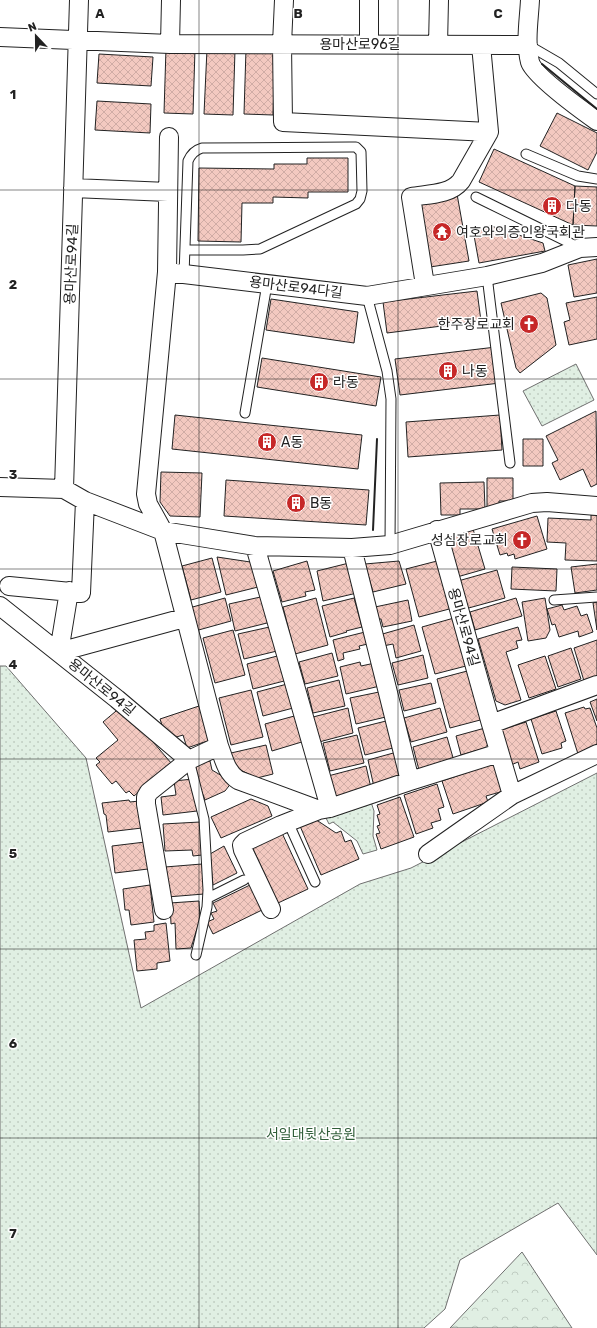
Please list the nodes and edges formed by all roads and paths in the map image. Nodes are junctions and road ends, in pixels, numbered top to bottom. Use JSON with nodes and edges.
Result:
{"nodes":[{"id":1,"x":79,"y":0,"type":"edge"},
{"id":2,"x":171,"y":0,"type":"edge"},
{"id":3,"x":284,"y":0,"type":"edge"},
{"id":4,"x":369,"y":0,"type":"edge"},
{"id":5,"x":439,"y":0,"type":"edge"},
{"id":6,"x":530,"y":0,"type":"edge"},
{"id":7,"x":0,"y":37,"type":"edge"},
{"id":8,"x":77,"y":40,"type":"junction"},
{"id":9,"x":170,"y":44,"type":"junction"},
{"id":10,"x":282,"y":44,"type":"junction"},
{"id":11,"x":369,"y":44,"type":"junction"},
{"id":12,"x":438,"y":45,"type":"junction"},
{"id":13,"x":481,"y":45,"type":"junction"},
{"id":14,"x":528,"y":45,"type":"junction"},
{"id":15,"x":597,"y":94,"type":"edge"},
{"id":16,"x":597,"y":121,"type":"edge"},
{"id":17,"x":489,"y":132,"type":"junction"},
{"id":18,"x":169,"y":137,"type":"dead end"},
{"id":19,"x":526,"y":154,"type":"dead end"},
{"id":20,"x":597,"y":179,"type":"edge"},
{"id":21,"x":73,"y":188,"type":"junction"},
{"id":22,"x":168,"y":192,"type":"junction"},
{"id":23,"x":476,"y":197,"type":"dead end"},
{"id":24,"x":589,"y":248,"type":"edge"},
{"id":25,"x":185,"y":250,"type":"junction"},
{"id":26,"x":176,"y":274,"type":"junction"},
{"id":27,"x":487,"y":276,"type":"junction"},
{"id":28,"x":267,"y":284,"type":"junction"},
{"id":29,"x":425,"y":285,"type":"junction"},
{"id":30,"x":367,"y":296,"type":"junction"},
{"id":31,"x":245,"y":413,"type":"dead end"},
{"id":32,"x":510,"y":463,"type":"dead end"},
{"id":33,"x":0,"y":487,"type":"edge"},
{"id":34,"x":64,"y":489,"type":"junction"},
{"id":35,"x":85,"y":501,"type":"junction"},
{"id":36,"x":597,"y":506,"type":"edge"},
{"id":37,"x":437,"y":530,"type":"junction"},
{"id":38,"x":163,"y":531,"type":"junction"},
{"id":39,"x":390,"y":545,"type":"junction"},
{"id":40,"x":255,"y":546,"type":"junction"},
{"id":41,"x":352,"y":548,"type":"junction"},
{"id":42,"x":8,"y":586,"type":"dead end"},
{"id":43,"x":69,"y":591,"type":"junction"},
{"id":44,"x":597,"y":597,"type":"edge"},
{"id":45,"x":554,"y":600,"type":"dead end"},
{"id":46,"x":0,"y":606,"type":"edge"},
{"id":47,"x":184,"y":618,"type":"junction"},
{"id":48,"x":59,"y":652,"type":"junction"},
{"id":49,"x":597,"y":686,"type":"edge"},
{"id":50,"x":491,"y":724,"type":"junction"},
{"id":51,"x":219,"y":746,"type":"junction"},
{"id":52,"x":499,"y":753,"type":"junction"},
{"id":53,"x":597,"y":754,"type":"edge"},
{"id":54,"x":188,"y":760,"type":"junction"},
{"id":55,"x":410,"y":781,"type":"junction"},
{"id":56,"x":512,"y":795,"type":"junction"},
{"id":57,"x":324,"y":809,"type":"junction"},
{"id":58,"x":288,"y":822,"type":"junction"},
{"id":59,"x":428,"y":854,"type":"dead end"},
{"id":60,"x":244,"y":880,"type":"dead end"},
{"id":61,"x":315,"y":882,"type":"dead end"},
{"id":62,"x":208,"y":898,"type":"junction"},
{"id":63,"x":271,"y":909,"type":"dead end"},
{"id":64,"x":164,"y":910,"type":"dead end"},
{"id":65,"x":196,"y":955,"type":"dead end"}],
"edges":[{"from":1,"to":8,"type":"street"},
{"from":2,"to":9,"type":"street"},
{"from":3,"to":10,"type":"street"},
{"from":4,"to":11,"type":"street"},
{"from":5,"to":12,"type":"street"},
{"from":6,"to":14,"type":"street"},
{"from":7,"to":8,"type":"street","name":"용마산로96길"},
{"from":8,"to":9,"type":"street","name":"용마산로96길"},
{"from":8,"to":21,"type":"street","name":"용마산로94길"},
{"from":9,"to":10,"type":"street","name":"용마산로96길"},
{"from":10,"to":11,"type":"street","name":"용마산로96길"},
{"from":10,"to":17,"type":"street"},
{"from":11,"to":12,"type":"street","name":"용마산로96길"},
{"from":12,"to":13,"type":"street","name":"용마산로96길"},
{"from":13,"to":14,"type":"street","name":"용마산로96길"},
{"from":13,"to":17,"type":"street"},
{"from":14,"to":15,"type":"lane","name":"용마산로96길"},
{"from":14,"to":16,"type":"street"},
{"from":17,"to":29,"type":"street"},
{"from":18,"to":22,"type":"street"},
{"from":19,"to":20,"type":"lane"},
{"from":21,"to":22,"type":"street"},
{"from":21,"to":34,"type":"street","name":"용마산로94길"},
{"from":22,"to":26,"type":"street"},
{"from":23,"to":24,"type":"lane"},
{"from":24,"to":27,"type":"street","name":"용마산로94다길"},
{"from":25,"to":25,"type":"lane"},
{"from":25,"to":26,"type":"lane"},
{"from":26,"to":28,"type":"street","name":"용마산로94다길"},
{"from":26,"to":38,"type":"street"},
{"from":27,"to":29,"type":"street","name":"용마산로94다길"},
{"from":27,"to":32,"type":"lane"},
{"from":28,"to":30,"type":"street","name":"용마산로94다길"},
{"from":28,"to":31,"type":"lane"},
{"from":29,"to":30,"type":"street","name":"용마산로94다길"},
{"from":30,"to":39,"type":"lane"},
{"from":33,"to":34,"type":"street"},
{"from":34,"to":35,"type":"street"},
{"from":35,"to":38,"type":"street"},
{"from":35,"to":43,"type":"street"},
{"from":36,"to":37,"type":"street"},
{"from":37,"to":39,"type":"street"},
{"from":37,"to":50,"type":"street","name":"용마산로94길"},
{"from":38,"to":40,"type":"street"},
{"from":38,"to":47,"type":"street"},
{"from":39,"to":41,"type":"street"},
{"from":40,"to":41,"type":"street"},
{"from":40,"to":57,"type":"street"},
{"from":41,"to":55,"type":"street"},
{"from":42,"to":43,"type":"street"},
{"from":43,"to":48,"type":"street"},
{"from":44,"to":45,"type":"lane"},
{"from":46,"to":48,"type":"street"},
{"from":47,"to":48,"type":"street","name":"용마산로94길"},
{"from":47,"to":51,"type":"street"},
{"from":48,"to":54,"type":"street","name":"용마산로94길"},
{"from":49,"to":50,"type":"street"},
{"from":50,"to":52,"type":"street","name":"용마산로94길"},
{"from":51,"to":54,"type":"street"},
{"from":51,"to":57,"type":"street"},
{"from":52,"to":55,"type":"street"},
{"from":52,"to":56,"type":"street","name":"용마산로94길"},
{"from":53,"to":56,"type":"street"},
{"from":54,"to":62,"type":"lane"},
{"from":54,"to":64,"type":"street"},
{"from":55,"to":57,"type":"street"},
{"from":56,"to":59,"type":"street"},
{"from":57,"to":58,"type":"street"},
{"from":58,"to":61,"type":"lane"},
{"from":58,"to":63,"type":"street"},
{"from":60,"to":62,"type":"lane"},
{"from":62,"to":65,"type":"lane"}]}
